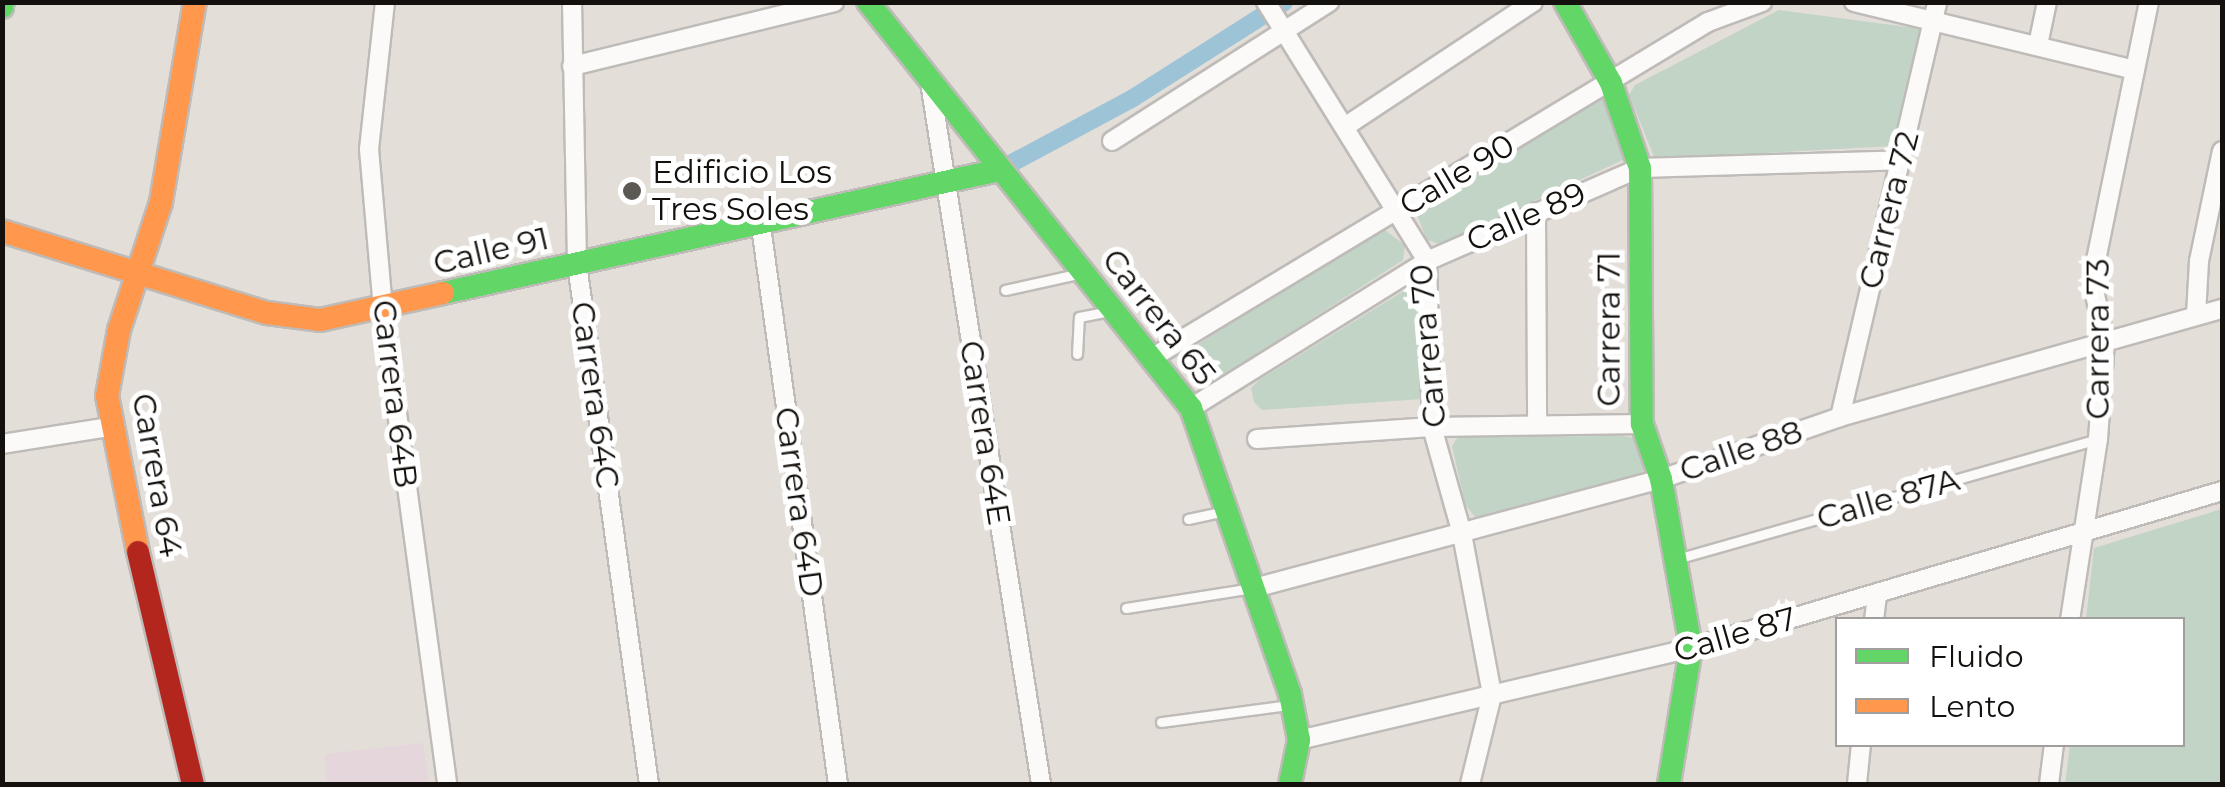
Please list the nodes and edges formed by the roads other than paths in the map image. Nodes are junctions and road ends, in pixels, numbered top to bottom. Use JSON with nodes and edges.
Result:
{"nodes":[{"id":1,"x":195,"y":2,"type":"edge"},
{"id":2,"x":385,"y":2,"type":"edge"},
{"id":3,"x":572,"y":2,"type":"edge"},
{"id":4,"x":834,"y":2,"type":"edge"},
{"id":5,"x":868,"y":2,"type":"edge"},
{"id":6,"x":1329,"y":2,"type":"edge"},
{"id":7,"x":1533,"y":2,"type":"edge"},
{"id":8,"x":1566,"y":2,"type":"edge"},
{"id":9,"x":1762,"y":2,"type":"edge"},
{"id":10,"x":1854,"y":2,"type":"edge"},
{"id":11,"x":2047,"y":2,"type":"edge"},
{"id":12,"x":2150,"y":2,"type":"edge"},
{"id":13,"x":1936,"y":10,"type":"edge"},
{"id":14,"x":1276,"y":16,"type":"edge"},
{"id":15,"x":2038,"y":44,"type":"junction"},
{"id":16,"x":572,"y":66,"type":"junction"},
{"id":17,"x":2135,"y":70,"type":"junction"},
{"id":18,"x":930,"y":82,"type":"junction"},
{"id":19,"x":1611,"y":82,"type":"junction"},
{"id":20,"x":1346,"y":126,"type":"junction"},
{"id":21,"x":1112,"y":141,"type":"dead end"},
{"id":22,"x":2222,"y":151,"type":"edge"},
{"id":23,"x":1902,"y":160,"type":"junction"},
{"id":24,"x":1640,"y":168,"type":"junction"},
{"id":25,"x":999,"y":170,"type":"junction"},
{"id":26,"x":946,"y":182,"type":"junction"},
{"id":27,"x":1398,"y":210,"type":"junction"},
{"id":28,"x":1536,"y":212,"type":"junction"},
{"id":29,"x":760,"y":219,"type":"junction"},
{"id":30,"x":2,"y":231,"type":"edge"},
{"id":31,"x":1428,"y":261,"type":"junction"},
{"id":32,"x":577,"y":264,"type":"junction"},
{"id":33,"x":1084,"y":272,"type":"junction"},
{"id":34,"x":138,"y":275,"type":"junction"},
{"id":35,"x":1004,"y":290,"type":"dead end"},
{"id":36,"x":383,"y":309,"type":"junction"},
{"id":37,"x":2222,"y":309,"type":"edge"},
{"id":38,"x":1116,"y":310,"type":"junction"},
{"id":39,"x":2196,"y":315,"type":"junction"},
{"id":40,"x":2105,"y":341,"type":"junction"},
{"id":41,"x":1077,"y":354,"type":"dead end"},
{"id":42,"x":1155,"y":356,"type":"junction"},
{"id":43,"x":1191,"y":408,"type":"junction"},
{"id":44,"x":1840,"y":417,"type":"junction"},
{"id":45,"x":1642,"y":424,"type":"junction"},
{"id":46,"x":1538,"y":426,"type":"junction"},
{"id":47,"x":1432,"y":427,"type":"junction"},
{"id":48,"x":108,"y":428,"type":"junction"},
{"id":49,"x":1257,"y":439,"type":"dead end"},
{"id":50,"x":2098,"y":439,"type":"junction"},
{"id":51,"x":2,"y":444,"type":"edge"},
{"id":52,"x":1661,"y":479,"type":"junction"},
{"id":53,"x":2222,"y":492,"type":"edge"},
{"id":54,"x":1229,"y":510,"type":"junction"},
{"id":55,"x":1188,"y":519,"type":"dead end"},
{"id":56,"x":2081,"y":529,"type":"junction"},
{"id":57,"x":1462,"y":534,"type":"junction"},
{"id":58,"x":1677,"y":558,"type":"junction"},
{"id":59,"x":1258,"y":586,"type":"junction"},
{"id":60,"x":1877,"y":594,"type":"junction"},
{"id":61,"x":1126,"y":608,"type":"dead end"},
{"id":62,"x":1874,"y":617,"type":"edge"},
{"id":63,"x":2070,"y":617,"type":"edge"},
{"id":64,"x":1692,"y":648,"type":"junction"},
{"id":65,"x":1492,"y":695,"type":"junction"},
{"id":66,"x":1292,"y":705,"type":"junction"},
{"id":67,"x":1161,"y":722,"type":"dead end"},
{"id":68,"x":1299,"y":740,"type":"junction"},
{"id":69,"x":1861,"y":747,"type":"edge"},
{"id":70,"x":2054,"y":747,"type":"edge"},
{"id":71,"x":193,"y":784,"type":"edge"},
{"id":72,"x":447,"y":784,"type":"edge"},
{"id":73,"x":649,"y":784,"type":"edge"},
{"id":74,"x":838,"y":784,"type":"edge"},
{"id":75,"x":1040,"y":784,"type":"edge"},
{"id":76,"x":1290,"y":784,"type":"edge"},
{"id":77,"x":1470,"y":784,"type":"edge"},
{"id":78,"x":1669,"y":784,"type":"edge"},
{"id":79,"x":1857,"y":784,"type":"edge"},
{"id":80,"x":2049,"y":784,"type":"edge"}],
"edges":[{"from":1,"to":34,"type":"street","name":"Carrera 64"},
{"from":2,"to":36,"type":"street","name":"Carrera 64B"},
{"from":3,"to":16,"type":"street","name":"Carrera 64C"},
{"from":4,"to":16,"type":"street"},
{"from":5,"to":18,"type":"street","name":"Carrera 65"},
{"from":6,"to":14,"type":"street"},
{"from":7,"to":20,"type":"street"},
{"from":8,"to":19,"type":"street","name":"Carrera 71"},
{"from":9,"to":19,"type":"street","name":"Calle 90"},
{"from":10,"to":13,"type":"street"},
{"from":11,"to":15,"type":"street"},
{"from":12,"to":17,"type":"street","name":"Carrera 73"},
{"from":13,"to":15,"type":"street"},
{"from":13,"to":23,"type":"street","name":"Carrera 72"},
{"from":14,"to":20,"type":"street","name":"Carrera 70"},
{"from":14,"to":21,"type":"street"},
{"from":15,"to":17,"type":"street"},
{"from":16,"to":32,"type":"street","name":"Carrera 64C"},
{"from":17,"to":40,"type":"street","name":"Carrera 73"},
{"from":18,"to":25,"type":"street","name":"Carrera 65"},
{"from":18,"to":26,"type":"street","name":"Carrera 64E"},
{"from":19,"to":24,"type":"street","name":"Carrera 71"},
{"from":19,"to":27,"type":"street","name":"Calle 90"},
{"from":20,"to":27,"type":"street","name":"Carrera 70"},
{"from":22,"to":39,"type":"street"},
{"from":23,"to":24,"type":"street","name":"Calle 89"},
{"from":23,"to":44,"type":"street","name":"Carrera 72"},
{"from":24,"to":28,"type":"street","name":"Calle 89"},
{"from":24,"to":45,"type":"street","name":"Carrera 71"},
{"from":25,"to":26,"type":"street","name":"Calle 91"},
{"from":25,"to":33,"type":"street","name":"Carrera 65"},
{"from":26,"to":29,"type":"street","name":"Calle 91"},
{"from":26,"to":75,"type":"street","name":"Carrera 64E"},
{"from":27,"to":31,"type":"street","name":"Carrera 70"},
{"from":27,"to":42,"type":"street","name":"Calle 90"},
{"from":28,"to":31,"type":"street","name":"Calle 89"},
{"from":28,"to":46,"type":"street"},
{"from":29,"to":32,"type":"street","name":"Calle 91"},
{"from":29,"to":74,"type":"street","name":"Carrera 64D"},
{"from":30,"to":34,"type":"street","name":"Calle 91"},
{"from":31,"to":43,"type":"street","name":"Calle 89"},
{"from":31,"to":47,"type":"street","name":"Carrera 70"},
{"from":32,"to":36,"type":"street","name":"Calle 91"},
{"from":32,"to":73,"type":"street","name":"Carrera 64C"},
{"from":33,"to":35,"type":"lane"},
{"from":33,"to":38,"type":"street","name":"Carrera 65"},
{"from":34,"to":36,"type":"street","name":"Calle 91"},
{"from":34,"to":48,"type":"street","name":"Carrera 64"},
{"from":36,"to":72,"type":"street","name":"Carrera 64B"},
{"from":37,"to":39,"type":"street","name":"Calle 88"},
{"from":38,"to":41,"type":"lane"},
{"from":38,"to":42,"type":"street","name":"Carrera 65"},
{"from":39,"to":40,"type":"street","name":"Calle 88"},
{"from":40,"to":44,"type":"street","name":"Calle 88"},
{"from":40,"to":50,"type":"street","name":"Carrera 73"},
{"from":42,"to":43,"type":"street","name":"Carrera 65"},
{"from":43,"to":54,"type":"street","name":"Carrera 65"},
{"from":44,"to":52,"type":"street","name":"Calle 88"},
{"from":45,"to":46,"type":"street"},
{"from":45,"to":52,"type":"street","name":"Carrera 71"},
{"from":46,"to":47,"type":"street"},
{"from":47,"to":49,"type":"street"},
{"from":47,"to":57,"type":"street","name":"Carrera 70"},
{"from":48,"to":51,"type":"street"},
{"from":48,"to":71,"type":"street","name":"Carrera 64"},
{"from":50,"to":56,"type":"street","name":"Carrera 73"},
{"from":50,"to":58,"type":"lane","name":"Calle 87A"},
{"from":52,"to":57,"type":"street","name":"Calle 88"},
{"from":52,"to":58,"type":"street","name":"Carrera 71"},
{"from":53,"to":56,"type":"street","name":"Calle 87"},
{"from":54,"to":55,"type":"lane"},
{"from":54,"to":59,"type":"street","name":"Carrera 65"},
{"from":56,"to":60,"type":"street","name":"Calle 87"},
{"from":56,"to":63,"type":"street","name":"Carrera 73"},
{"from":57,"to":59,"type":"street","name":"Calle 88"},
{"from":57,"to":65,"type":"street","name":"Carrera 70"},
{"from":58,"to":64,"type":"street","name":"Carrera 71"},
{"from":59,"to":61,"type":"lane"},
{"from":59,"to":66,"type":"street","name":"Carrera 65"},
{"from":60,"to":62,"type":"street"},
{"from":60,"to":64,"type":"street","name":"Calle 87"},
{"from":64,"to":65,"type":"street","name":"Calle 87"},
{"from":64,"to":78,"type":"street","name":"Carrera 71"},
{"from":65,"to":68,"type":"street","name":"Calle 87"},
{"from":65,"to":77,"type":"street","name":"Carrera 70"},
{"from":66,"to":67,"type":"lane"},
{"from":66,"to":68,"type":"street","name":"Carrera 65"},
{"from":68,"to":76,"type":"street","name":"Carrera 65"},
{"from":69,"to":79,"type":"street"},
{"from":70,"to":80,"type":"street"}]}
